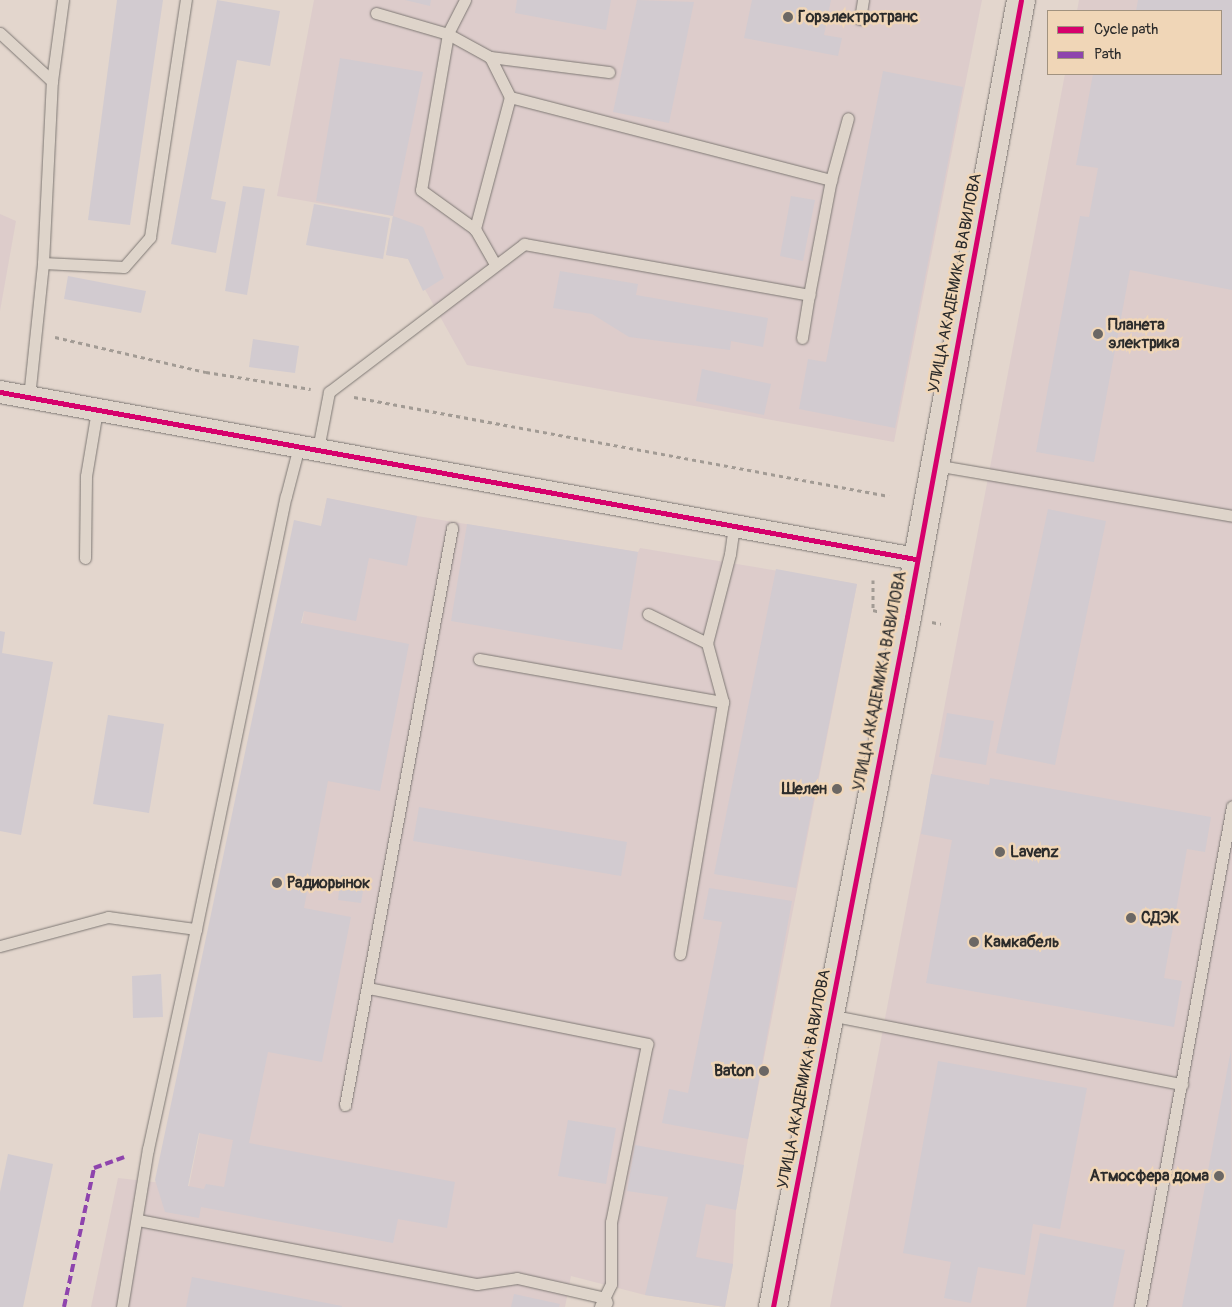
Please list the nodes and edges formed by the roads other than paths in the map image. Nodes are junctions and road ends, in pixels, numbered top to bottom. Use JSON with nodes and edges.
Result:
{"nodes":[{"id":1,"x":64,"y":0,"type":"edge"},
{"id":2,"x":186,"y":0,"type":"edge"},
{"id":3,"x":465,"y":0,"type":"edge"},
{"id":4,"x":864,"y":0,"type":"edge"},
{"id":5,"x":1021,"y":0,"type":"edge"},
{"id":6,"x":376,"y":13,"type":"dead end"},
{"id":7,"x":860,"y":19,"type":"dead end"},
{"id":8,"x":0,"y":33,"type":"edge"},
{"id":9,"x":448,"y":34,"type":"junction"},
{"id":10,"x":490,"y":57,"type":"junction"},
{"id":11,"x":609,"y":72,"type":"dead end"},
{"id":12,"x":52,"y":81,"type":"junction"},
{"id":13,"x":510,"y":96,"type":"junction"},
{"id":14,"x":848,"y":118,"type":"dead end"},
{"id":15,"x":831,"y":180,"type":"junction"},
{"id":16,"x":474,"y":229,"type":"junction"},
{"id":17,"x":43,"y":263,"type":"junction"},
{"id":18,"x":495,"y":264,"type":"junction"},
{"id":19,"x":809,"y":295,"type":"junction"},
{"id":20,"x":802,"y":338,"type":"dead end"},
{"id":21,"x":0,"y":392,"type":"edge"},
{"id":22,"x":29,"y":397,"type":"junction"},
{"id":23,"x":97,"y":410,"type":"junction"},
{"id":24,"x":308,"y":448,"type":"junction"},
{"id":25,"x":933,"y":464,"type":"junction"},
{"id":26,"x":1232,"y":516,"type":"edge"},
{"id":27,"x":734,"y":527,"type":"junction"},
{"id":28,"x":452,"y":528,"type":"dead end"},
{"id":29,"x":85,"y":558,"type":"dead end"},
{"id":30,"x":915,"y":558,"type":"junction"},
{"id":31,"x":648,"y":614,"type":"dead end"},
{"id":32,"x":707,"y":643,"type":"junction"},
{"id":33,"x":479,"y":659,"type":"dead end"},
{"id":34,"x":723,"y":702,"type":"junction"},
{"id":35,"x":1232,"y":806,"type":"edge"},
{"id":36,"x":196,"y":930,"type":"junction"},
{"id":37,"x":0,"y":946,"type":"edge"},
{"id":38,"x":680,"y":954,"type":"dead end"},
{"id":39,"x":368,"y":988,"type":"junction"},
{"id":40,"x":830,"y":1015,"type":"junction"},
{"id":41,"x":1182,"y":1084,"type":"junction"},
{"id":42,"x":345,"y":1106,"type":"dead end"},
{"id":43,"x":138,"y":1220,"type":"junction"},
{"id":44,"x":604,"y":1304,"type":"edge"},
{"id":45,"x":122,"y":1307,"type":"edge"},
{"id":46,"x":773,"y":1307,"type":"edge"},
{"id":47,"x":1140,"y":1307,"type":"edge"}],
"edges":[{"from":1,"to":12,"type":"lane"},
{"from":2,"to":17,"type":"lane"},
{"from":3,"to":9,"type":"lane"},
{"from":4,"to":7,"type":"lane"},
{"from":5,"to":25,"type":"street","name":"УЛИЦА АКАДЕМИКА ВАВИЛОВА"},
{"from":6,"to":9,"type":"lane"},
{"from":8,"to":12,"type":"lane"},
{"from":9,"to":10,"type":"lane"},
{"from":9,"to":16,"type":"lane"},
{"from":10,"to":11,"type":"lane"},
{"from":10,"to":13,"type":"lane"},
{"from":12,"to":17,"type":"lane"},
{"from":13,"to":15,"type":"lane"},
{"from":13,"to":16,"type":"lane"},
{"from":14,"to":15,"type":"lane"},
{"from":15,"to":19,"type":"lane"},
{"from":16,"to":18,"type":"lane"},
{"from":17,"to":22,"type":"lane"},
{"from":18,"to":19,"type":"lane"},
{"from":18,"to":24,"type":"lane"},
{"from":19,"to":20,"type":"lane"},
{"from":21,"to":22,"type":"street"},
{"from":22,"to":23,"type":"street"},
{"from":23,"to":24,"type":"street"},
{"from":23,"to":29,"type":"lane"},
{"from":24,"to":27,"type":"street"},
{"from":24,"to":36,"type":"lane"},
{"from":25,"to":26,"type":"lane"},
{"from":25,"to":30,"type":"street","name":"УЛИЦА АКАДЕМИКА ВАВИЛОВА"},
{"from":27,"to":30,"type":"street"},
{"from":27,"to":32,"type":"lane"},
{"from":28,"to":39,"type":"lane"},
{"from":30,"to":40,"type":"street","name":"УЛИЦА АКАДЕМИКА ВАВИЛОВА"},
{"from":31,"to":32,"type":"lane"},
{"from":32,"to":34,"type":"lane"},
{"from":33,"to":34,"type":"lane"},
{"from":34,"to":38,"type":"lane"},
{"from":35,"to":41,"type":"lane"},
{"from":36,"to":37,"type":"lane"},
{"from":36,"to":43,"type":"lane"},
{"from":39,"to":42,"type":"lane"},
{"from":39,"to":44,"type":"lane"},
{"from":40,"to":41,"type":"lane"},
{"from":40,"to":46,"type":"street","name":"УЛИЦА АКАДЕМИКА ВАВИЛОВА"},
{"from":41,"to":47,"type":"lane"},
{"from":43,"to":44,"type":"lane"},
{"from":43,"to":45,"type":"lane"}]}
